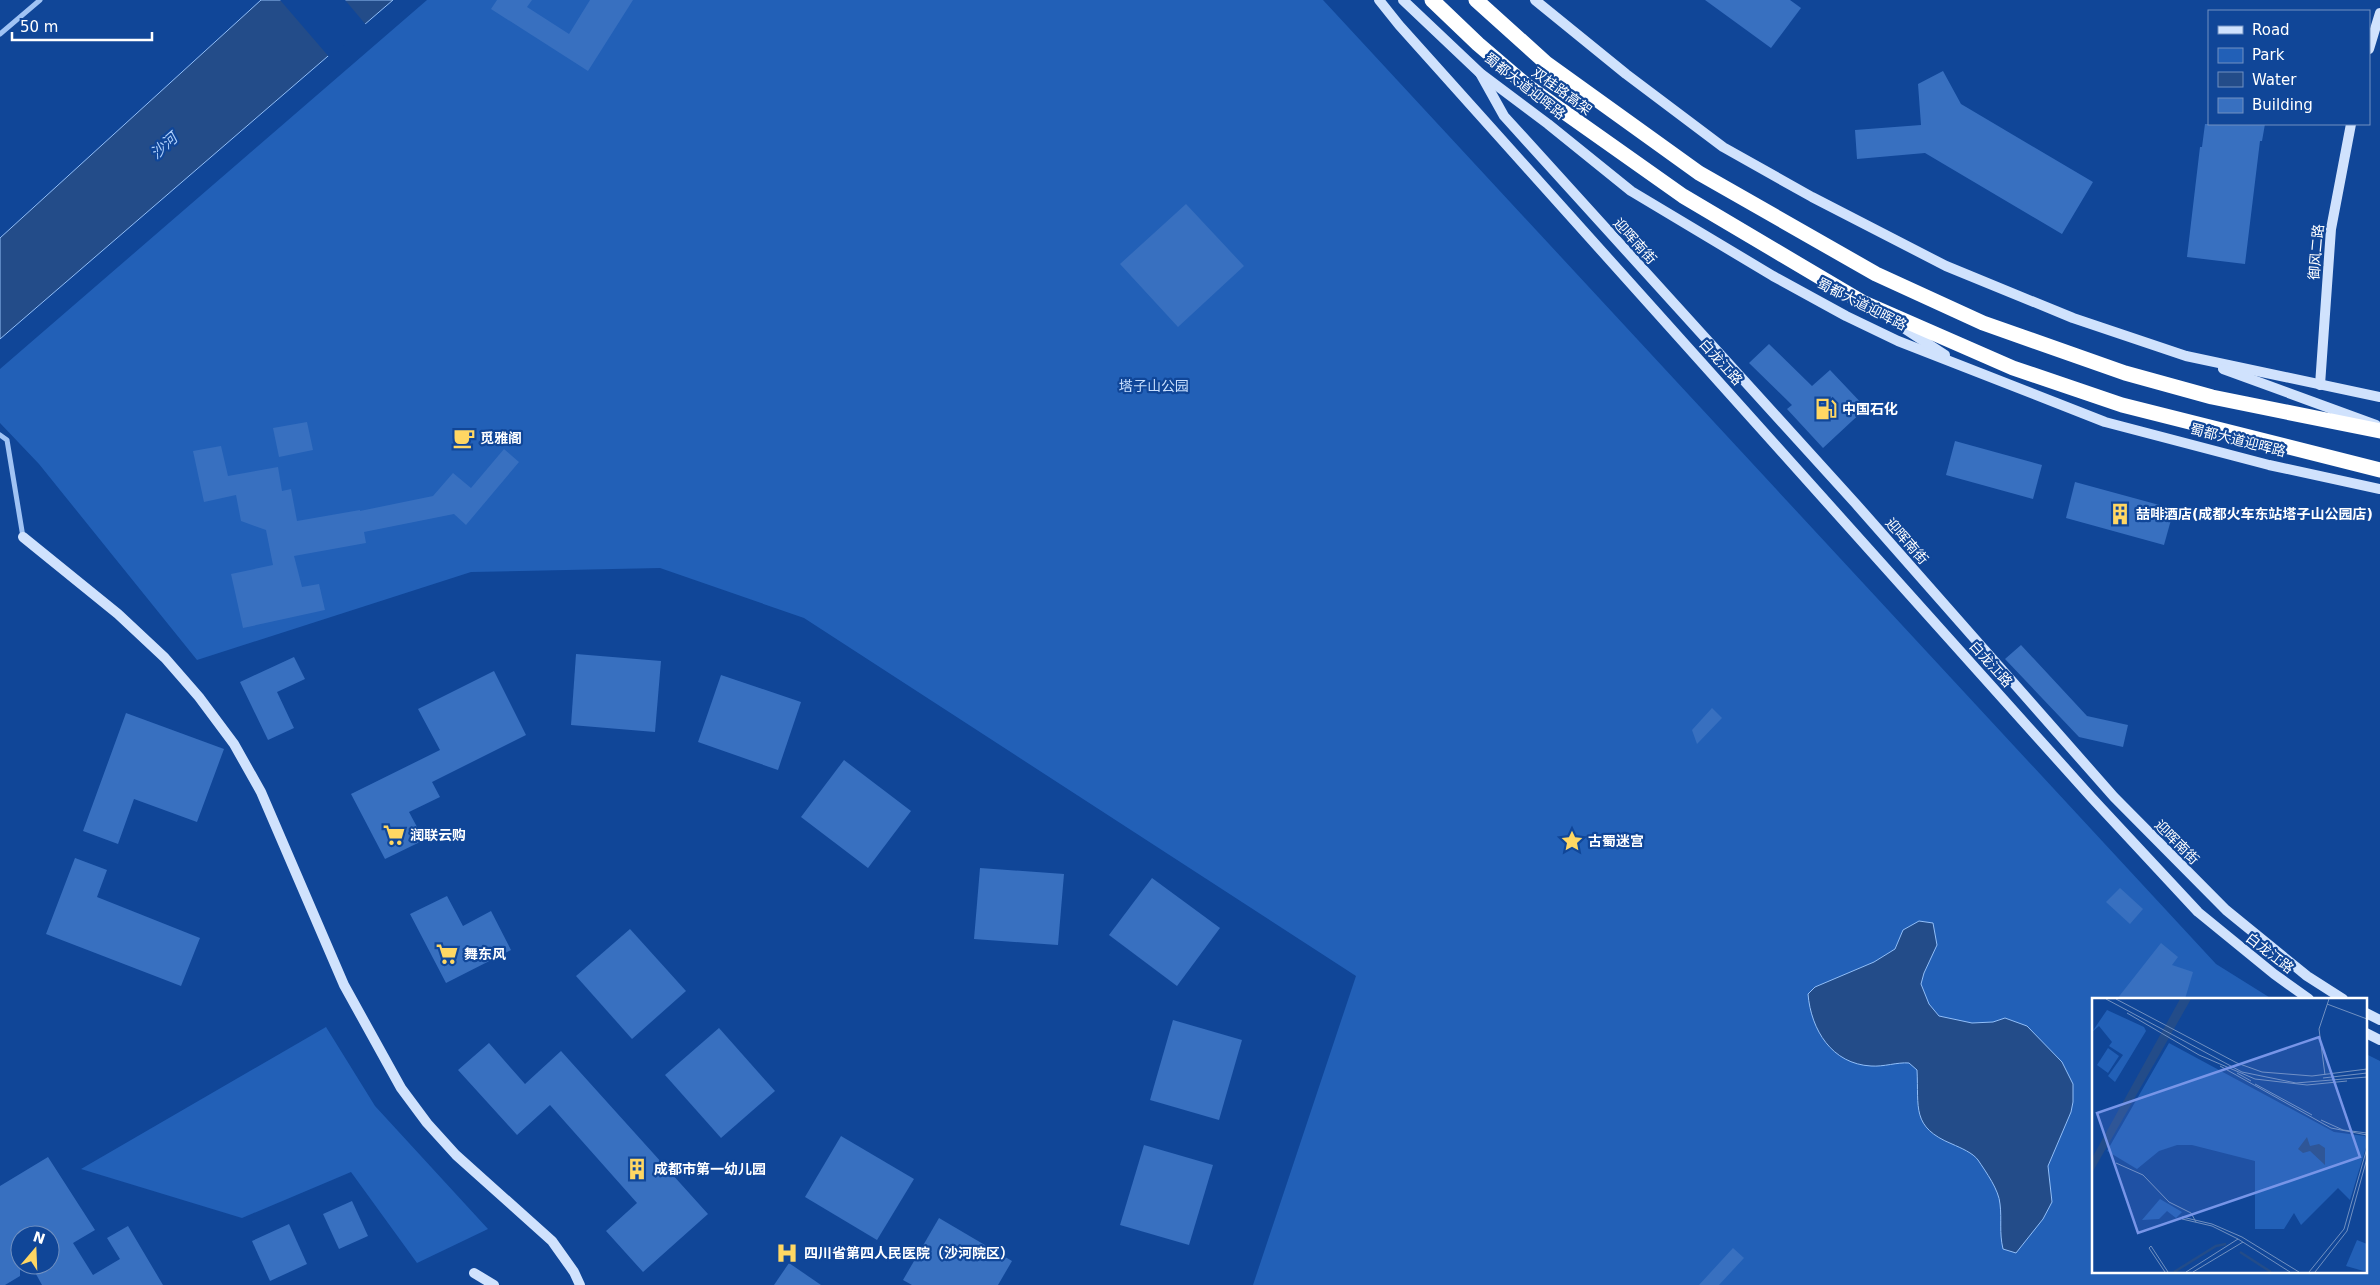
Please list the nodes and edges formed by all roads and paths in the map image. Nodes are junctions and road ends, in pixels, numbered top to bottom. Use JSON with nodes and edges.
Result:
{"nodes":[{"id":1,"x":40,"y":0,"type":"edge"},
{"id":2,"x":1379,"y":0,"type":"edge"},
{"id":3,"x":1403,"y":0,"type":"edge"},
{"id":4,"x":1432,"y":0,"type":"edge"},
{"id":5,"x":1476,"y":0,"type":"edge"},
{"id":6,"x":1535,"y":0,"type":"edge"},
{"id":7,"x":2380,"y":13,"type":"edge"},
{"id":8,"x":0,"y":34,"type":"edge"},
{"id":9,"x":2370,"y":47,"type":"edge"},
{"id":10,"x":1480,"y":73,"type":"junction"},
{"id":11,"x":2351,"y":125,"type":"edge"},
{"id":12,"x":1682,"y":196,"type":"joint"},
{"id":13,"x":1873,"y":307,"type":"junction"},
{"id":14,"x":2186,"y":356,"type":"junction"},
{"id":15,"x":1963,"y":367,"type":"junction"},
{"id":16,"x":2320,"y":385,"type":"junction"},
{"id":17,"x":2380,"y":397,"type":"edge"},
{"id":18,"x":2380,"y":426,"type":"edge"},
{"id":19,"x":2380,"y":431,"type":"edge"},
{"id":20,"x":0,"y":435,"type":"edge"},
{"id":21,"x":2380,"y":470,"type":"edge"},
{"id":22,"x":2341,"y":480,"type":"junction"},
{"id":23,"x":2380,"y":485,"type":"edge"},
{"id":24,"x":2380,"y":489,"type":"edge"},
{"id":25,"x":23,"y":537,"type":"joint"},
{"id":26,"x":2308,"y":998,"type":"edge"},
{"id":27,"x":2341,"y":998,"type":"edge"},
{"id":28,"x":2368,"y":1014,"type":"edge"},
{"id":29,"x":2380,"y":1020,"type":"edge"},
{"id":30,"x":2368,"y":1034,"type":"edge"},
{"id":31,"x":2380,"y":1040,"type":"edge"},
{"id":32,"x":474,"y":1273,"type":"dead end"},
{"id":33,"x":494,"y":1285,"type":"edge"},
{"id":34,"x":580,"y":1285,"type":"edge"}],
"edges":[{"from":1,"to":8,"type":"street"},
{"from":2,"to":26,"type":"street","name":"白龙江路"},
{"from":3,"to":10,"type":"street","name":"蜀都大道迎晖路"},
{"from":4,"to":12,"type":"highway","name":"双桂路高架"},
{"from":5,"to":19,"type":"highway","name":"双桂路高架"},
{"from":6,"to":14,"type":"street"},
{"from":7,"to":9,"type":"street"},
{"from":10,"to":15,"type":"street","name":"蜀都大道迎晖路"},
{"from":10,"to":27,"type":"street","name":"迎晖南街"},
{"from":11,"to":16,"type":"street","name":"御风二路"},
{"from":12,"to":13,"type":"highway","name":"蜀都大道迎晖路"},
{"from":13,"to":15,"type":"street"},
{"from":13,"to":21,"type":"highway","name":"蜀都大道迎晖路"},
{"from":14,"to":16,"type":"street"},
{"from":14,"to":18,"type":"street"},
{"from":15,"to":22,"type":"street","name":"蜀都大道迎晖路"},
{"from":16,"to":17,"type":"street"},
{"from":20,"to":25,"type":"street"},
{"from":22,"to":23,"type":"street"},
{"from":22,"to":24,"type":"street","name":"蜀都大道迎晖路"},
{"from":25,"to":34,"type":"street"},
{"from":28,"to":29,"type":"street"},
{"from":30,"to":31,"type":"street"},
{"from":32,"to":33,"type":"street"}]}
